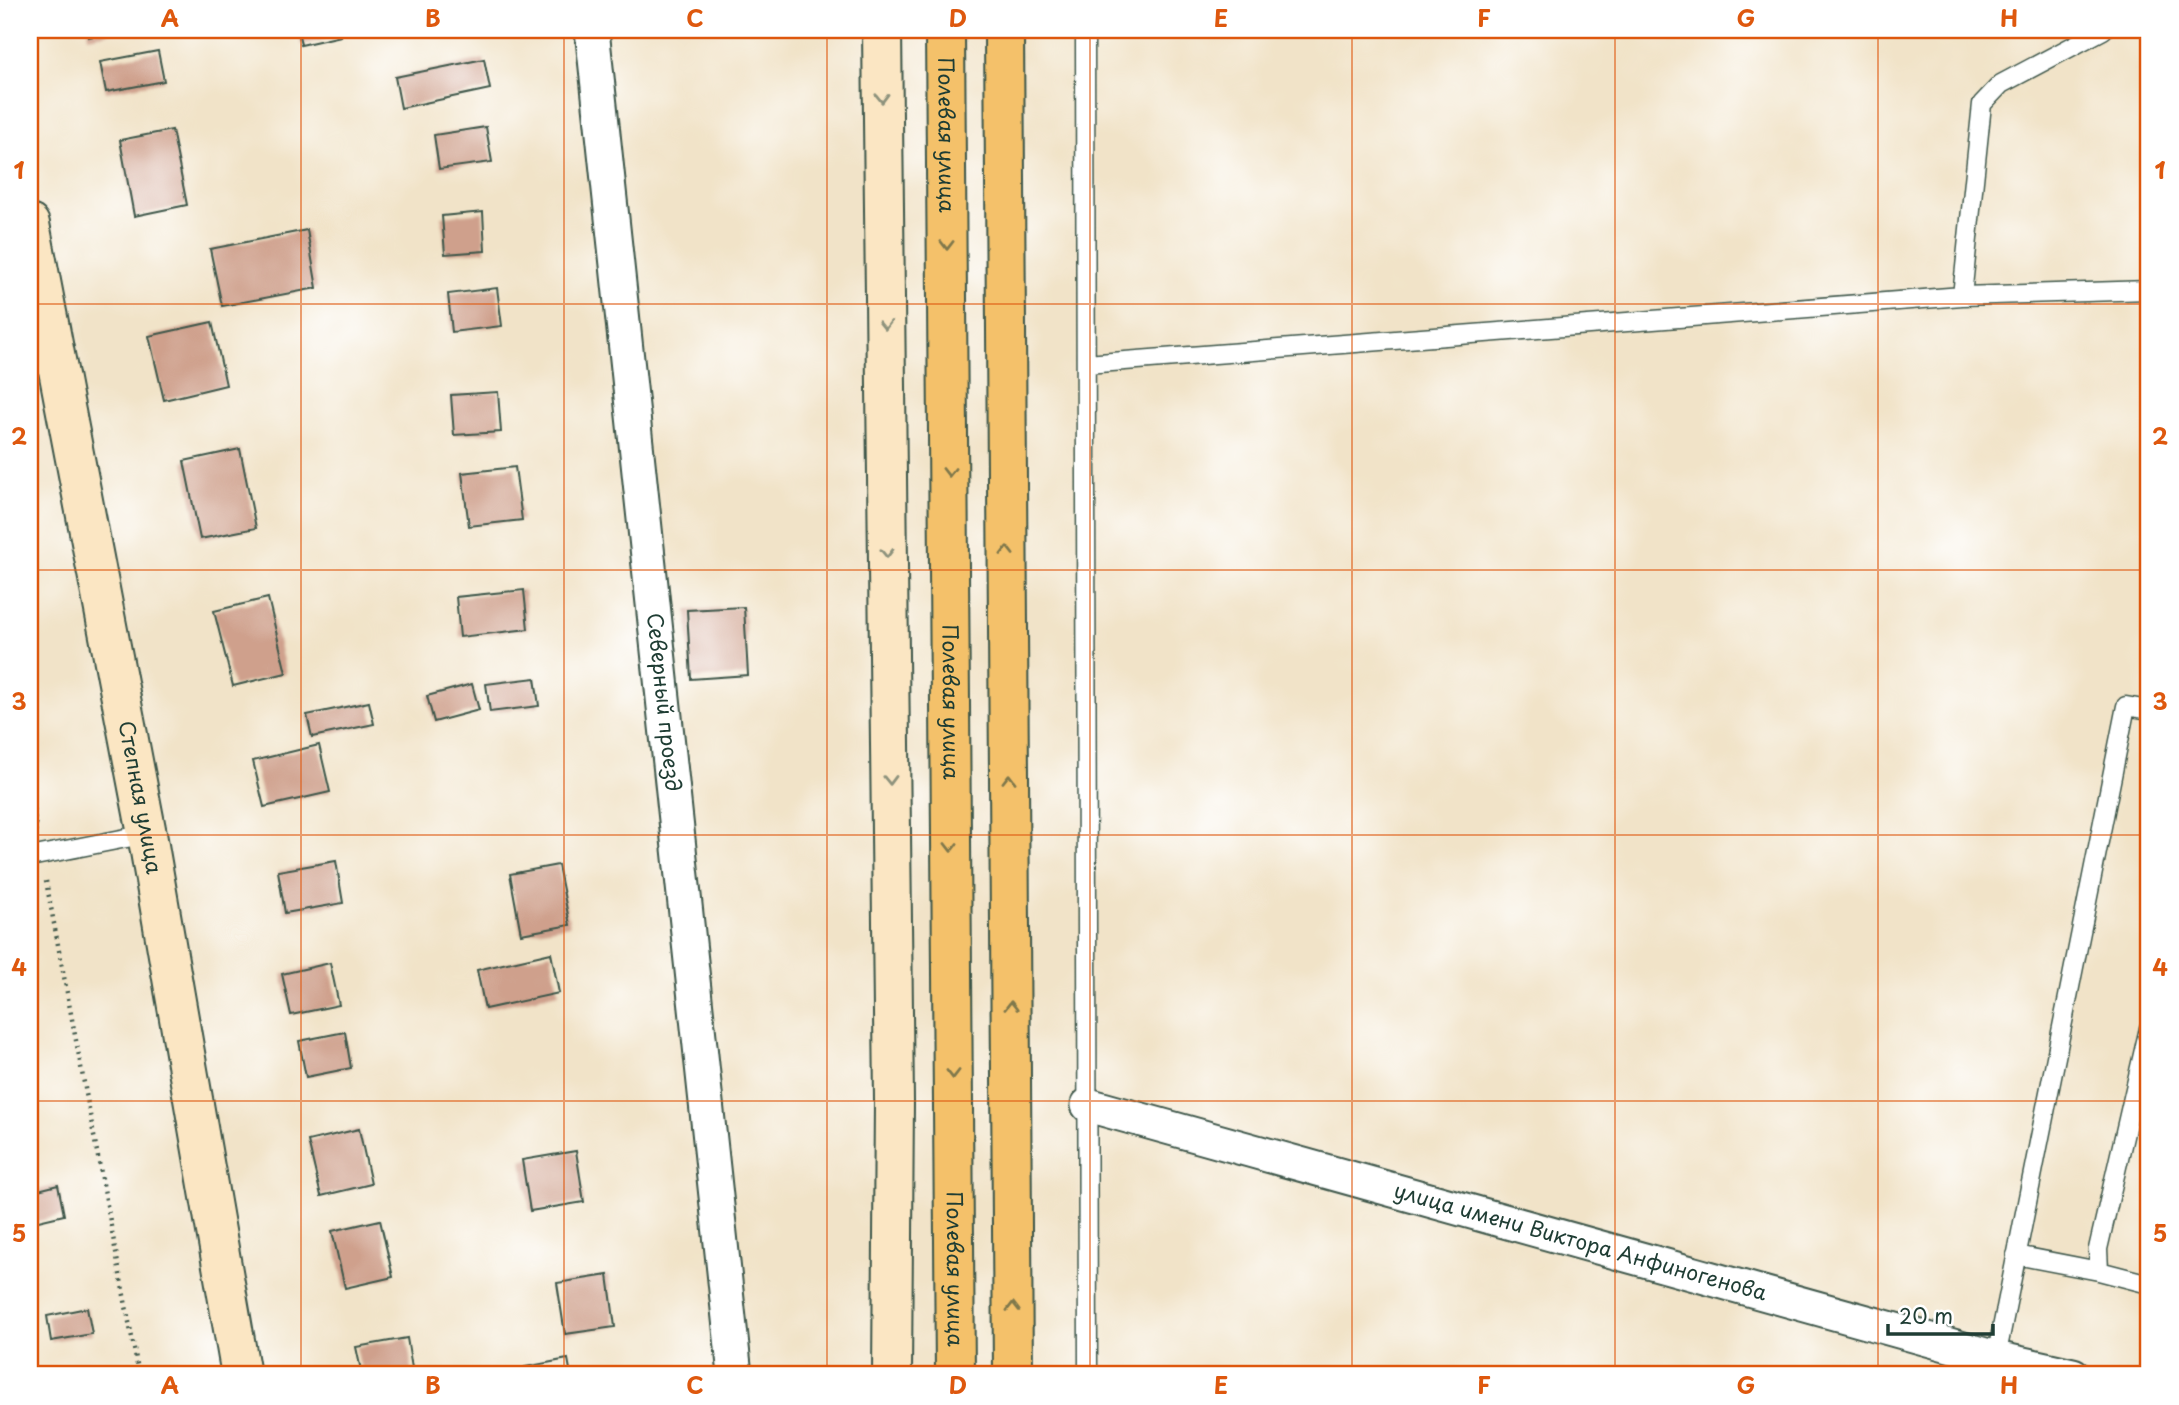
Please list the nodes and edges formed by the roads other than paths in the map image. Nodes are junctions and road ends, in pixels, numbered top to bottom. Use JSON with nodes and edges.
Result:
{"nodes":[{"id":1,"x":592,"y":30,"type":"edge"},
{"id":2,"x":881,"y":30,"type":"edge"},
{"id":3,"x":945,"y":30,"type":"edge"},
{"id":4,"x":1004,"y":30,"type":"edge"},
{"id":5,"x":1085,"y":30,"type":"edge"},
{"id":6,"x":2103,"y":30,"type":"edge"},
{"id":7,"x":30,"y":224,"type":"edge"},
{"id":8,"x":2149,"y":290,"type":"edge"},
{"id":9,"x":1962,"y":296,"type":"junction"},
{"id":10,"x":1086,"y":364,"type":"junction"},
{"id":11,"x":2149,"y":710,"type":"edge"},
{"id":12,"x":147,"y":834,"type":"junction"},
{"id":13,"x":35,"y":855,"type":"edge"},
{"id":14,"x":2149,"y":1028,"type":"edge"},
{"id":15,"x":1088,"y":1105,"type":"junction"},
{"id":16,"x":2016,"y":1255,"type":"junction"},
{"id":17,"x":2099,"y":1271,"type":"junction"},
{"id":18,"x":2149,"y":1284,"type":"edge"},
{"id":19,"x":1996,"y":1358,"type":"junction"},
{"id":20,"x":241,"y":1375,"type":"edge"},
{"id":21,"x":735,"y":1375,"type":"edge"},
{"id":22,"x":892,"y":1375,"type":"edge"},
{"id":23,"x":955,"y":1375,"type":"edge"},
{"id":24,"x":1013,"y":1375,"type":"edge"},
{"id":25,"x":1088,"y":1375,"type":"edge"},
{"id":26,"x":2073,"y":1375,"type":"edge"}],
"edges":[{"from":1,"to":21,"type":"street","name":"Северный проезд"},
{"from":2,"to":22,"type":"main road","one_way":true},
{"from":3,"to":23,"type":"highway","name":"Полевая улица","one_way":true},
{"from":24,"to":4,"type":"highway","one_way":true},
{"from":5,"to":10,"type":"lane"},
{"from":6,"to":9,"type":"lane"},
{"from":7,"to":12,"type":"main road","name":"Степная улица"},
{"from":8,"to":9,"type":"lane"},
{"from":9,"to":10,"type":"lane"},
{"from":10,"to":15,"type":"lane"},
{"from":11,"to":16,"type":"lane"},
{"from":12,"to":13,"type":"lane"},
{"from":12,"to":20,"type":"main road","name":"Степная улица"},
{"from":14,"to":17,"type":"lane"},
{"from":15,"to":19,"type":"street","name":"улица имени Виктора Анфиногенова"},
{"from":15,"to":25,"type":"lane"},
{"from":16,"to":17,"type":"lane"},
{"from":16,"to":19,"type":"lane"},
{"from":17,"to":18,"type":"lane"},
{"from":19,"to":26,"type":"street","name":"улица имени Виктора Анфиногенова"}]}
